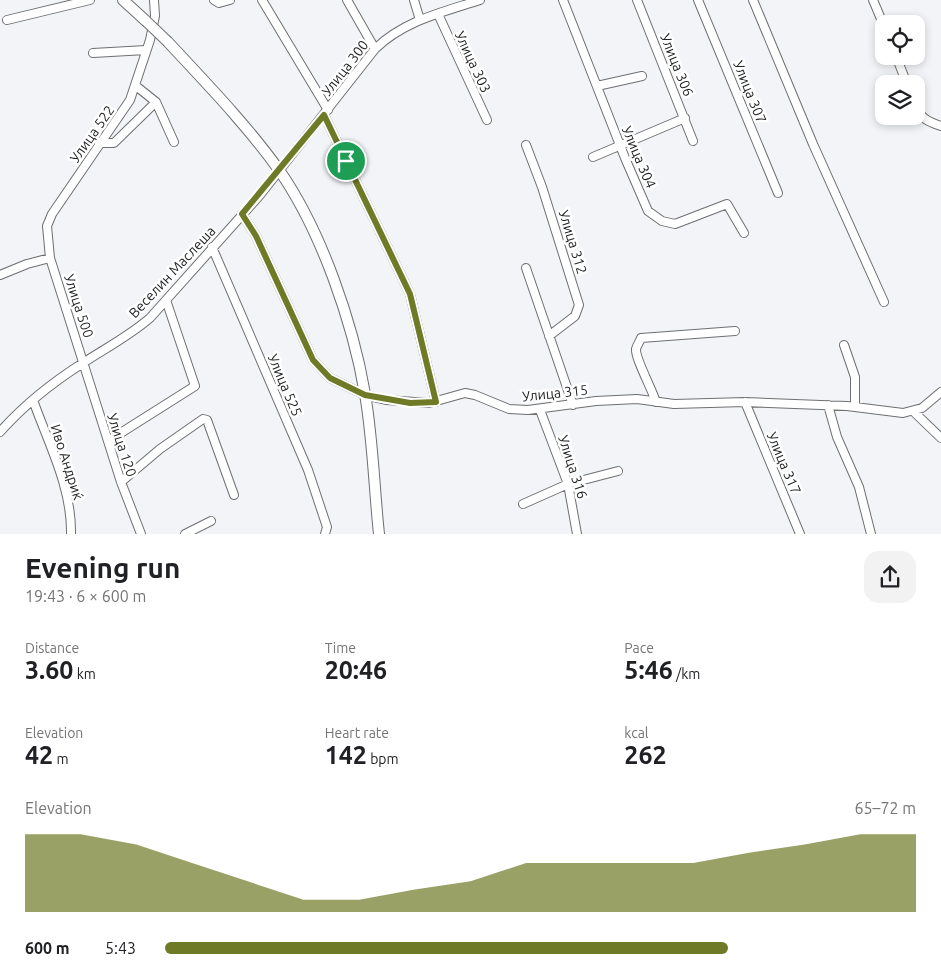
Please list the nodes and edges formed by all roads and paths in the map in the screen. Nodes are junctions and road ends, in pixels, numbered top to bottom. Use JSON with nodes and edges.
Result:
{"nodes":[{"id":1,"x":90,"y":0,"type":"edge"},
{"id":2,"x":123,"y":0,"type":"edge"},
{"id":3,"x":154,"y":0,"type":"edge"},
{"id":4,"x":214,"y":0,"type":"edge"},
{"id":5,"x":230,"y":0,"type":"edge"},
{"id":6,"x":262,"y":0,"type":"edge"},
{"id":7,"x":347,"y":0,"type":"edge"},
{"id":8,"x":414,"y":0,"type":"edge"},
{"id":9,"x":452,"y":0,"type":"edge"},
{"id":10,"x":480,"y":0,"type":"edge"},
{"id":11,"x":563,"y":0,"type":"edge"},
{"id":12,"x":637,"y":0,"type":"edge"},
{"id":13,"x":698,"y":0,"type":"edge"},
{"id":14,"x":753,"y":0,"type":"edge"},
{"id":15,"x":873,"y":0,"type":"edge"},
{"id":16,"x":454,"y":8,"type":"junction"},
{"id":17,"x":438,"y":14,"type":"junction"},
{"id":18,"x":879,"y":15,"type":"edge"},
{"id":19,"x":7,"y":20,"type":"dead end"},
{"id":20,"x":420,"y":20,"type":"junction"},
{"id":21,"x":375,"y":49,"type":"junction"},
{"id":22,"x":146,"y":50,"type":"junction"},
{"id":23,"x":93,"y":53,"type":"dead end"},
{"id":24,"x":642,"y":76,"type":"dead end"},
{"id":25,"x":136,"y":86,"type":"junction"},
{"id":26,"x":597,"y":86,"type":"junction"},
{"id":27,"x":156,"y":102,"type":"junction"},
{"id":28,"x":326,"y":113,"type":"junction"},
{"id":29,"x":685,"y":118,"type":"junction"},
{"id":30,"x":487,"y":120,"type":"dead end"},
{"id":31,"x":925,"y":120,"type":"edge"},
{"id":32,"x":941,"y":126,"type":"edge"},
{"id":33,"x":693,"y":141,"type":"dead end"},
{"id":34,"x":174,"y":142,"type":"dead end"},
{"id":35,"x":99,"y":143,"type":"junction"},
{"id":36,"x":526,"y":145,"type":"dead end"},
{"id":37,"x":620,"y":146,"type":"junction"},
{"id":38,"x":593,"y":157,"type":"dead end"},
{"id":39,"x":279,"y":171,"type":"junction"},
{"id":40,"x":778,"y":193,"type":"dead end"},
{"id":41,"x":242,"y":214,"type":"junction"},
{"id":42,"x":744,"y":234,"type":"dead end"},
{"id":43,"x":212,"y":247,"type":"junction"},
{"id":44,"x":50,"y":258,"type":"junction"},
{"id":45,"x":526,"y":268,"type":"dead end"},
{"id":46,"x":0,"y":275,"type":"edge"},
{"id":47,"x":166,"y":300,"type":"junction"},
{"id":48,"x":884,"y":302,"type":"dead end"},
{"id":49,"x":735,"y":331,"type":"dead end"},
{"id":50,"x":549,"y":336,"type":"junction"},
{"id":51,"x":844,"y":345,"type":"dead end"},
{"id":52,"x":84,"y":362,"type":"junction"},
{"id":53,"x":941,"y":392,"type":"edge"},
{"id":54,"x":365,"y":395,"type":"junction"},
{"id":55,"x":33,"y":400,"type":"junction"},
{"id":56,"x":436,"y":402,"type":"junction"},
{"id":57,"x":656,"y":402,"type":"junction"},
{"id":58,"x":745,"y":402,"type":"junction"},
{"id":59,"x":573,"y":405,"type":"junction"},
{"id":60,"x":828,"y":405,"type":"junction"},
{"id":61,"x":855,"y":407,"type":"junction"},
{"id":62,"x":540,"y":410,"type":"junction"},
{"id":63,"x":914,"y":412,"type":"junction"},
{"id":64,"x":0,"y":432,"type":"edge"},
{"id":65,"x":941,"y":438,"type":"edge"},
{"id":66,"x":108,"y":441,"type":"junction"},
{"id":67,"x":618,"y":471,"type":"dead end"},
{"id":68,"x":121,"y":482,"type":"junction"},
{"id":69,"x":568,"y":484,"type":"junction"},
{"id":70,"x":234,"y":495,"type":"dead end"},
{"id":71,"x":523,"y":504,"type":"dead end"},
{"id":72,"x":211,"y":521,"type":"dead end"},
{"id":73,"x":71,"y":534,"type":"edge"},
{"id":74,"x":142,"y":534,"type":"edge"},
{"id":75,"x":185,"y":534,"type":"edge"},
{"id":76,"x":325,"y":534,"type":"edge"},
{"id":77,"x":379,"y":534,"type":"edge"},
{"id":78,"x":577,"y":534,"type":"edge"},
{"id":79,"x":800,"y":534,"type":"edge"},
{"id":80,"x":872,"y":534,"type":"edge"}],
"edges":[{"from":1,"to":19,"type":"street"},
{"from":2,"to":39,"type":"main road","bridge":true},
{"from":3,"to":22,"type":"street"},
{"from":4,"to":5,"type":"street"},
{"from":6,"to":28,"type":"street"},
{"from":7,"to":21,"type":"street"},
{"from":8,"to":20,"type":"street"},
{"from":9,"to":16,"type":"street"},
{"from":10,"to":16,"type":"street","name":"Улица 300"},
{"from":11,"to":26,"type":"street","name":"Улица 304"},
{"from":12,"to":29,"type":"street","name":"Улица 306"},
{"from":13,"to":40,"type":"street","name":"Улица 307"},
{"from":14,"to":48,"type":"street"},
{"from":15,"to":18,"type":"street"},
{"from":16,"to":17,"type":"street","name":"Улица 300"},
{"from":17,"to":20,"type":"street","name":"Улица 300"},
{"from":17,"to":30,"type":"street","name":"Улица 303"},
{"from":20,"to":21,"type":"street","name":"Улица 300"},
{"from":21,"to":28,"type":"street","name":"Улица 300"},
{"from":22,"to":23,"type":"street"},
{"from":22,"to":25,"type":"street","name":"Улица 522"},
{"from":24,"to":26,"type":"street"},
{"from":25,"to":27,"type":"street"},
{"from":25,"to":35,"type":"street","name":"Улица 522"},
{"from":26,"to":37,"type":"street","name":"Улица 304"},
{"from":27,"to":34,"type":"street"},
{"from":27,"to":35,"type":"street"},
{"from":28,"to":39,"type":"street","name":"Улица 300"},
{"from":28,"to":56,"type":"street"},
{"from":29,"to":33,"type":"street","name":"Улица 306"},
{"from":29,"to":37,"type":"street"},
{"from":31,"to":32,"type":"street"},
{"from":35,"to":44,"type":"street","name":"Улица 522"},
{"from":36,"to":50,"type":"street","name":"Улица 312"},
{"from":37,"to":38,"type":"street"},
{"from":37,"to":42,"type":"street","name":"Улица 304"},
{"from":39,"to":41,"type":"street","name":"Веселин Маслеша"},
{"from":39,"to":54,"type":"main road"},
{"from":41,"to":43,"type":"street","name":"Веселин Маслеша"},
{"from":41,"to":54,"type":"street","name":"Улица 315"},
{"from":43,"to":47,"type":"street","name":"Веселин Маслеша"},
{"from":43,"to":76,"type":"street","name":"Улица 525"},
{"from":44,"to":46,"type":"street"},
{"from":44,"to":52,"type":"street","name":"Улица 500"},
{"from":45,"to":50,"type":"street"},
{"from":47,"to":52,"type":"street","name":"Веселин Маслеша"},
{"from":47,"to":66,"type":"street"},
{"from":49,"to":57,"type":"street"},
{"from":50,"to":59,"type":"street"},
{"from":51,"to":61,"type":"street"},
{"from":52,"to":55,"type":"street","name":"Веселин Маслеша"},
{"from":52,"to":66,"type":"street","name":"Улица 120"},
{"from":53,"to":63,"type":"street"},
{"from":54,"to":56,"type":"street","name":"Улица 315"},
{"from":54,"to":77,"type":"main road"},
{"from":55,"to":64,"type":"street","name":"Веселин Маслеша"},
{"from":55,"to":73,"type":"street","name":"Иво Андриќ"},
{"from":56,"to":62,"type":"street","name":"Улица 315"},
{"from":57,"to":58,"type":"street","name":"Улица 315"},
{"from":57,"to":59,"type":"street","name":"Улица 315"},
{"from":58,"to":60,"type":"street","name":"Улица 315"},
{"from":58,"to":79,"type":"street","name":"Улица 317"},
{"from":59,"to":62,"type":"street","name":"Улица 315"},
{"from":60,"to":61,"type":"street","name":"Улица 315"},
{"from":60,"to":80,"type":"street"},
{"from":61,"to":63,"type":"street","name":"Улица 315"},
{"from":62,"to":69,"type":"street","name":"Улица 316"},
{"from":63,"to":65,"type":"street"},
{"from":66,"to":68,"type":"street","name":"Улица 120"},
{"from":67,"to":69,"type":"street"},
{"from":68,"to":70,"type":"street"},
{"from":68,"to":74,"type":"street","name":"Улица 120"},
{"from":69,"to":71,"type":"street"},
{"from":69,"to":78,"type":"street","name":"Улица 316"},
{"from":72,"to":75,"type":"street"}]}
